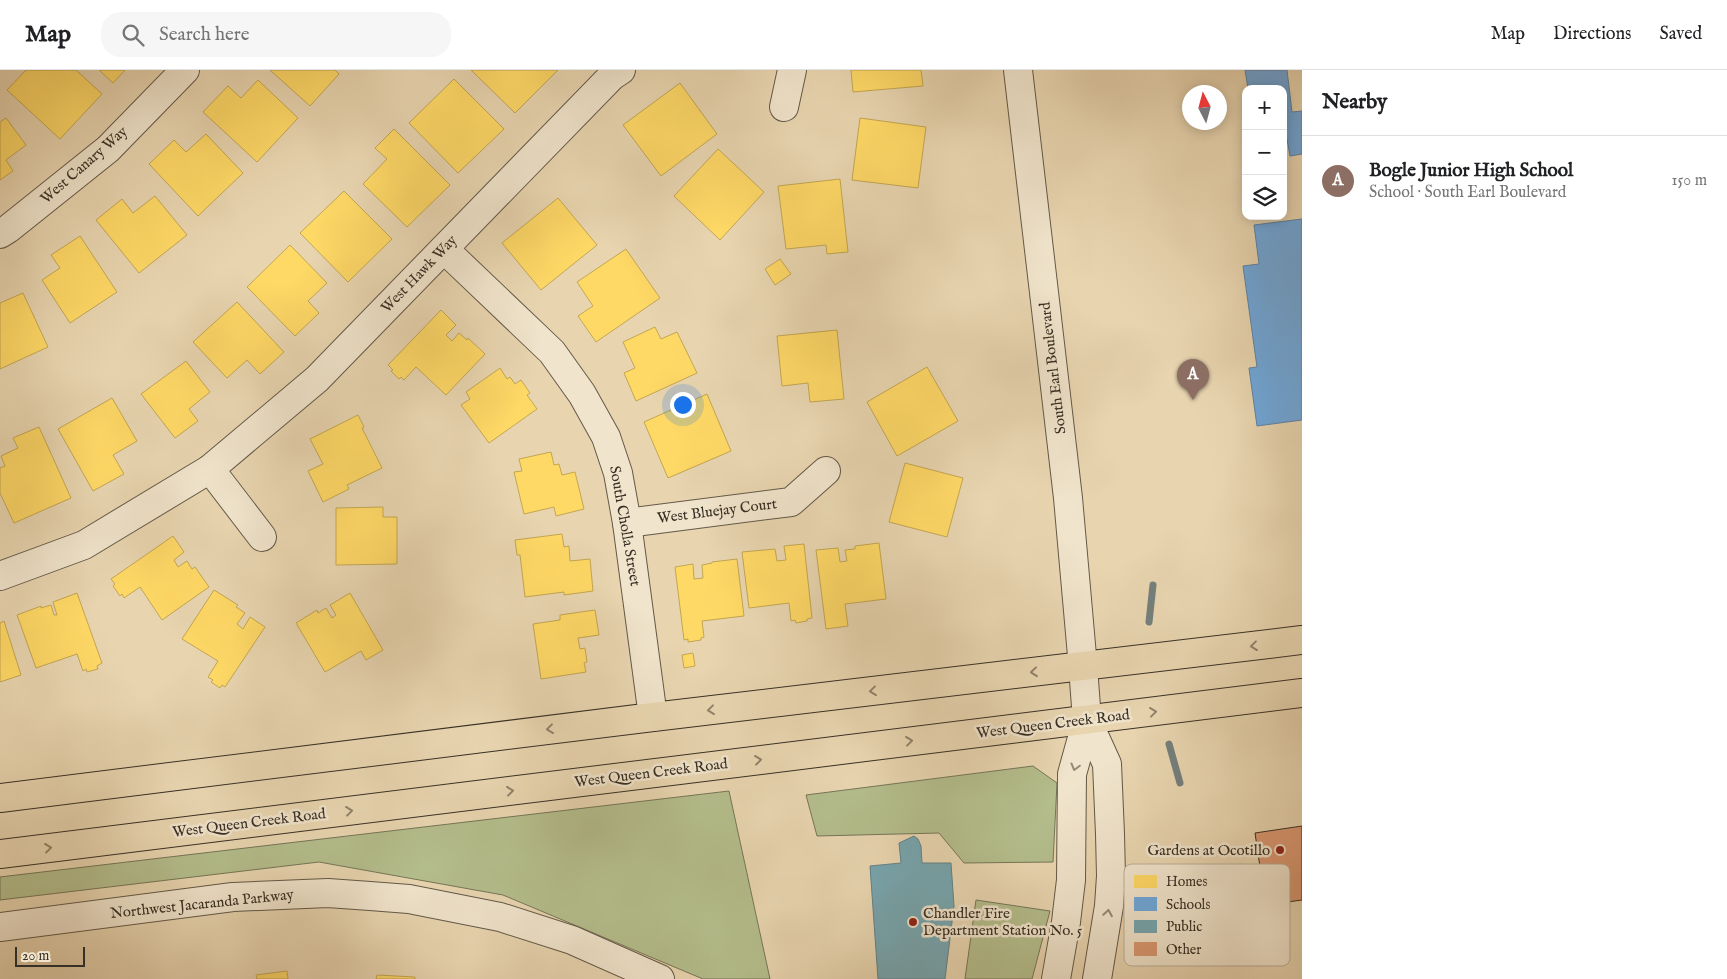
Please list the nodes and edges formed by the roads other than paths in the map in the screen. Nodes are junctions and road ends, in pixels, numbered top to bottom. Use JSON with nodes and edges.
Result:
{"nodes":[{"id":1,"x":185,"y":70,"type":"edge"},
{"id":2,"x":621,"y":70,"type":"edge"},
{"id":3,"x":792,"y":70,"type":"edge"},
{"id":4,"x":1018,"y":70,"type":"edge"},
{"id":5,"x":784,"y":107,"type":"dead end"},
{"id":6,"x":0,"y":234,"type":"edge"},
{"id":7,"x":444,"y":249,"type":"junction"},
{"id":8,"x":210,"y":469,"type":"junction"},
{"id":9,"x":826,"y":470,"type":"dead end"},
{"id":10,"x":627,"y":523,"type":"junction"},
{"id":11,"x":262,"y":537,"type":"dead end"},
{"id":12,"x":0,"y":576,"type":"edge"},
{"id":13,"x":1302,"y":640,"type":"edge"},
{"id":14,"x":1082,"y":667,"type":"junction"},
{"id":15,"x":1302,"y":693,"type":"edge"},
{"id":16,"x":653,"y":716,"type":"junction"},
{"id":17,"x":1087,"y":720,"type":"junction"},
{"id":18,"x":0,"y":798,"type":"edge"},
{"id":19,"x":0,"y":854,"type":"edge"},
{"id":20,"x":0,"y":927,"type":"edge"},
{"id":21,"x":660,"y":979,"type":"edge"},
{"id":22,"x":1056,"y":979,"type":"edge"},
{"id":23,"x":1097,"y":979,"type":"edge"}],
"edges":[{"from":1,"to":6,"type":"street","name":"West Canary Way"},
{"from":2,"to":7,"type":"street","name":"West Hawk Way"},
{"from":3,"to":5,"type":"street"},
{"from":4,"to":14,"type":"street","name":"South Earl Boulevard"},
{"from":7,"to":8,"type":"street","name":"West Hawk Way"},
{"from":7,"to":10,"type":"street","name":"South Cholla Street"},
{"from":8,"to":11,"type":"street"},
{"from":8,"to":12,"type":"street","name":"West Hawk Way"},
{"from":9,"to":10,"type":"street","name":"West Bluejay Court"},
{"from":10,"to":16,"type":"street","name":"South Cholla Street"},
{"from":13,"to":14,"type":"main road","one_way":true},
{"from":14,"to":16,"type":"main road","one_way":true},
{"from":14,"to":17,"type":"street","name":"South Earl Boulevard"},
{"from":17,"to":15,"type":"main road","name":"West Queen Creek Road","one_way":true},
{"from":16,"to":18,"type":"main road","one_way":true},
{"from":19,"to":17,"type":"main road","name":"West Queen Creek Road","one_way":true},
{"from":17,"to":22,"type":"street","one_way":true},
{"from":23,"to":17,"type":"street","one_way":true},
{"from":20,"to":21,"type":"street","name":"Northwest Jacaranda Parkway"}]}
